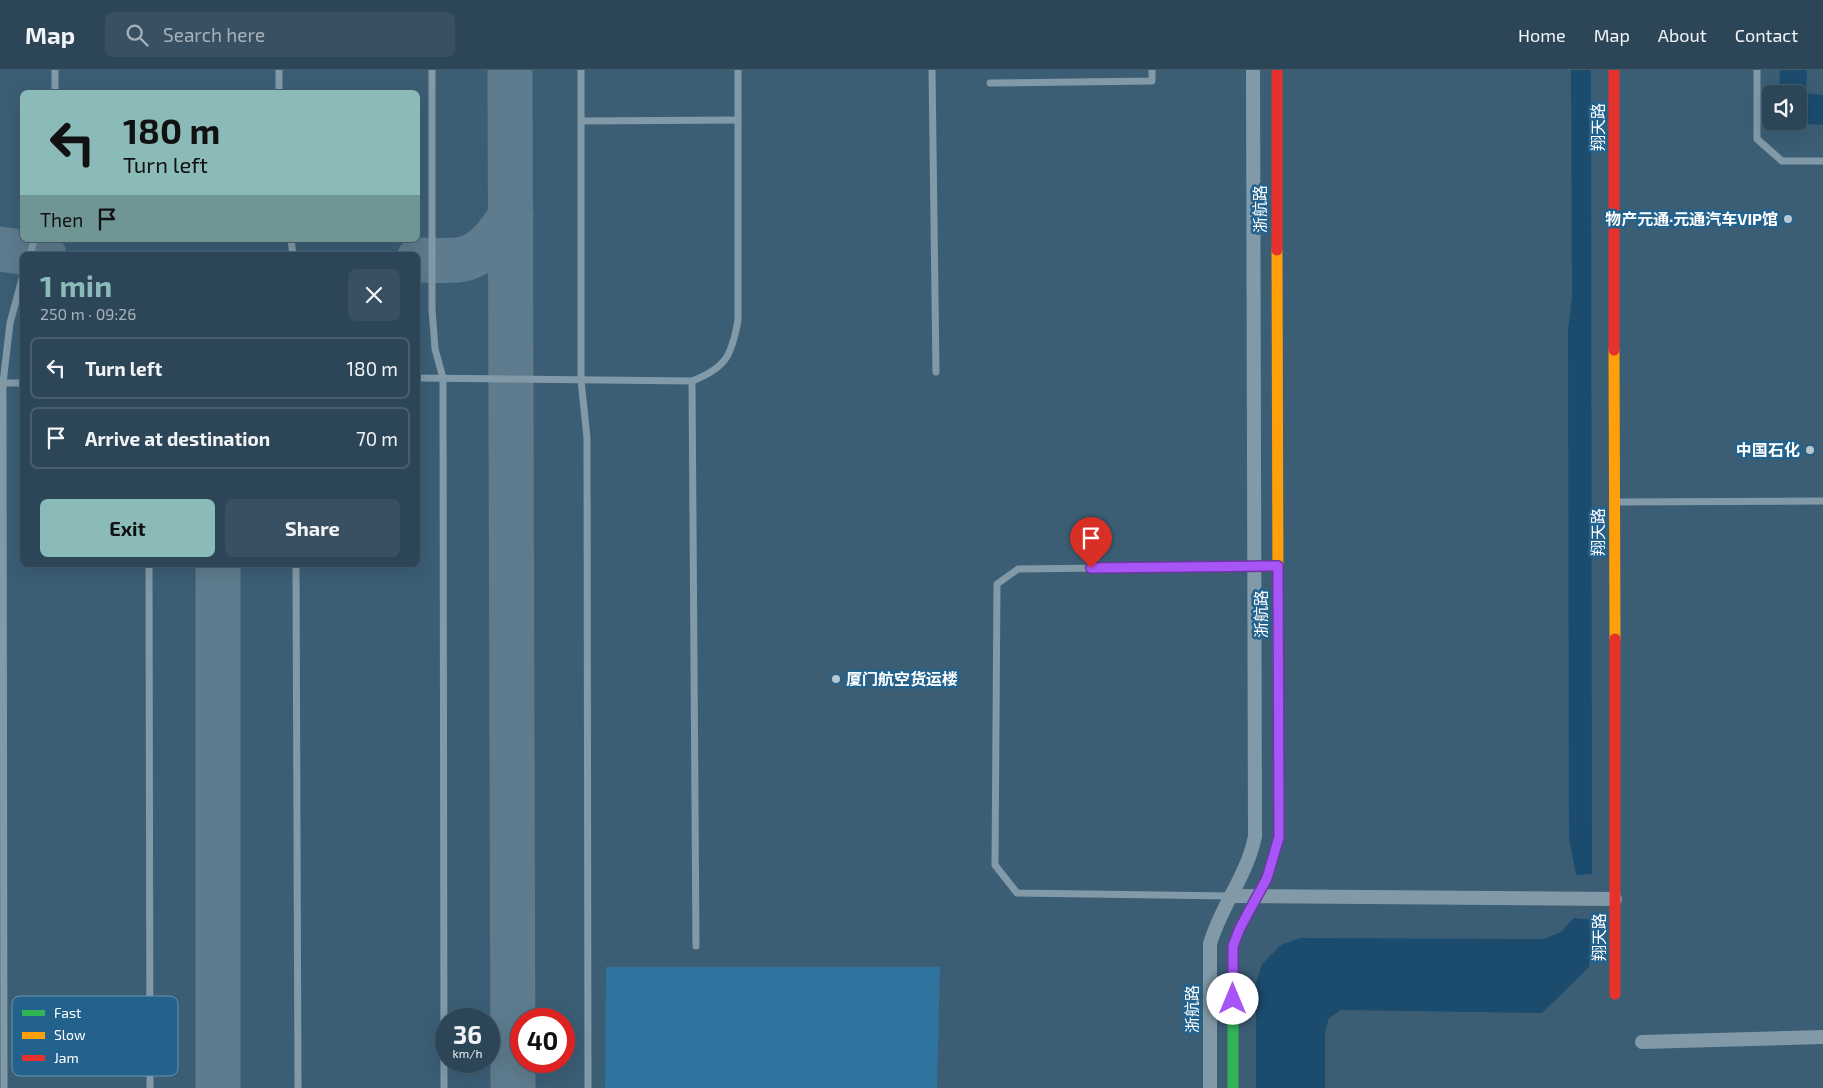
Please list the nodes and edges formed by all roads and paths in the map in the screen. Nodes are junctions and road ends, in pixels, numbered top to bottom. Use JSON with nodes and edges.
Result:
{"nodes":[{"id":1,"x":55,"y":70,"type":"edge"},
{"id":2,"x":279,"y":70,"type":"edge"},
{"id":3,"x":432,"y":70,"type":"edge"},
{"id":4,"x":581,"y":70,"type":"edge"},
{"id":5,"x":738,"y":70,"type":"edge"},
{"id":6,"x":932,"y":70,"type":"edge"},
{"id":7,"x":1152,"y":70,"type":"edge"},
{"id":8,"x":1253,"y":70,"type":"edge"},
{"id":9,"x":1277,"y":70,"type":"edge"},
{"id":10,"x":1614,"y":70,"type":"edge"},
{"id":11,"x":1757,"y":70,"type":"edge"},
{"id":12,"x":990,"y":83,"type":"dead end"},
{"id":13,"x":55,"y":90,"type":"edge"},
{"id":14,"x":279,"y":90,"type":"edge"},
{"id":15,"x":738,"y":120,"type":"junction"},
{"id":16,"x":582,"y":121,"type":"junction"},
{"id":17,"x":1823,"y":161,"type":"edge"},
{"id":18,"x":20,"y":287,"type":"edge"},
{"id":19,"x":936,"y":372,"type":"dead end"},
{"id":20,"x":420,"y":378,"type":"edge"},
{"id":21,"x":443,"y":378,"type":"junction"},
{"id":22,"x":581,"y":380,"type":"junction"},
{"id":23,"x":692,"y":381,"type":"junction"},
{"id":24,"x":3,"y":383,"type":"junction"},
{"id":25,"x":20,"y":383,"type":"edge"},
{"id":26,"x":1823,"y":501,"type":"edge"},
{"id":27,"x":2,"y":502,"type":"edge"},
{"id":28,"x":1614,"y":502,"type":"junction"},
{"id":29,"x":1254,"y":566,"type":"junction"},
{"id":30,"x":1278,"y":566,"type":"junction"},
{"id":31,"x":149,"y":567,"type":"edge"},
{"id":32,"x":296,"y":567,"type":"edge"},
{"id":33,"x":1231,"y":896,"type":"junction"},
{"id":34,"x":1258,"y":896,"type":"junction"},
{"id":35,"x":1615,"y":899,"type":"junction"},
{"id":36,"x":696,"y":946,"type":"dead end"},
{"id":37,"x":1615,"y":994,"type":"dead end"},
{"id":38,"x":150,"y":996,"type":"edge"},
{"id":39,"x":1823,"y":1037,"type":"edge"},
{"id":40,"x":1642,"y":1042,"type":"dead end"},
{"id":41,"x":4,"y":1088,"type":"edge"},
{"id":42,"x":298,"y":1088,"type":"edge"},
{"id":43,"x":444,"y":1088,"type":"edge"},
{"id":44,"x":588,"y":1088,"type":"edge"},
{"id":45,"x":1210,"y":1088,"type":"edge"},
{"id":46,"x":1232,"y":1088,"type":"edge"}],
"edges":[{"from":1,"to":13,"type":"lane"},
{"from":2,"to":14,"type":"lane"},
{"from":3,"to":21,"type":"lane"},
{"from":4,"to":16,"type":"lane"},
{"from":5,"to":15,"type":"lane"},
{"from":6,"to":19,"type":"lane"},
{"from":7,"to":12,"type":"lane"},
{"from":8,"to":29,"type":"street","name":"浙航路"},
{"from":9,"to":30,"type":"street","name":"浙航路"},
{"from":10,"to":28,"type":"street","name":"翔天路"},
{"from":11,"to":17,"type":"lane"},
{"from":15,"to":16,"type":"lane"},
{"from":15,"to":23,"type":"lane"},
{"from":16,"to":22,"type":"lane"},
{"from":18,"to":24,"type":"lane"},
{"from":20,"to":21,"type":"lane"},
{"from":21,"to":22,"type":"lane"},
{"from":21,"to":43,"type":"lane"},
{"from":22,"to":23,"type":"lane"},
{"from":22,"to":44,"type":"lane"},
{"from":23,"to":36,"type":"lane"},
{"from":24,"to":25,"type":"lane"},
{"from":24,"to":27,"type":"lane"},
{"from":26,"to":28,"type":"lane"},
{"from":27,"to":41,"type":"lane"},
{"from":28,"to":35,"type":"street","name":"翔天路"},
{"from":29,"to":30,"type":"lane"},
{"from":29,"to":33,"type":"street","name":"浙航路"},
{"from":29,"to":33,"type":"lane"},
{"from":30,"to":34,"type":"street","name":"浙航路"},
{"from":31,"to":38,"type":"lane"},
{"from":32,"to":42,"type":"lane"},
{"from":33,"to":34,"type":"street"},
{"from":33,"to":45,"type":"street","name":"浙航路"},
{"from":34,"to":35,"type":"street"},
{"from":34,"to":46,"type":"street","name":"浙航路"},
{"from":35,"to":37,"type":"street","name":"翔天路"},
{"from":39,"to":40,"type":"street"}]}
